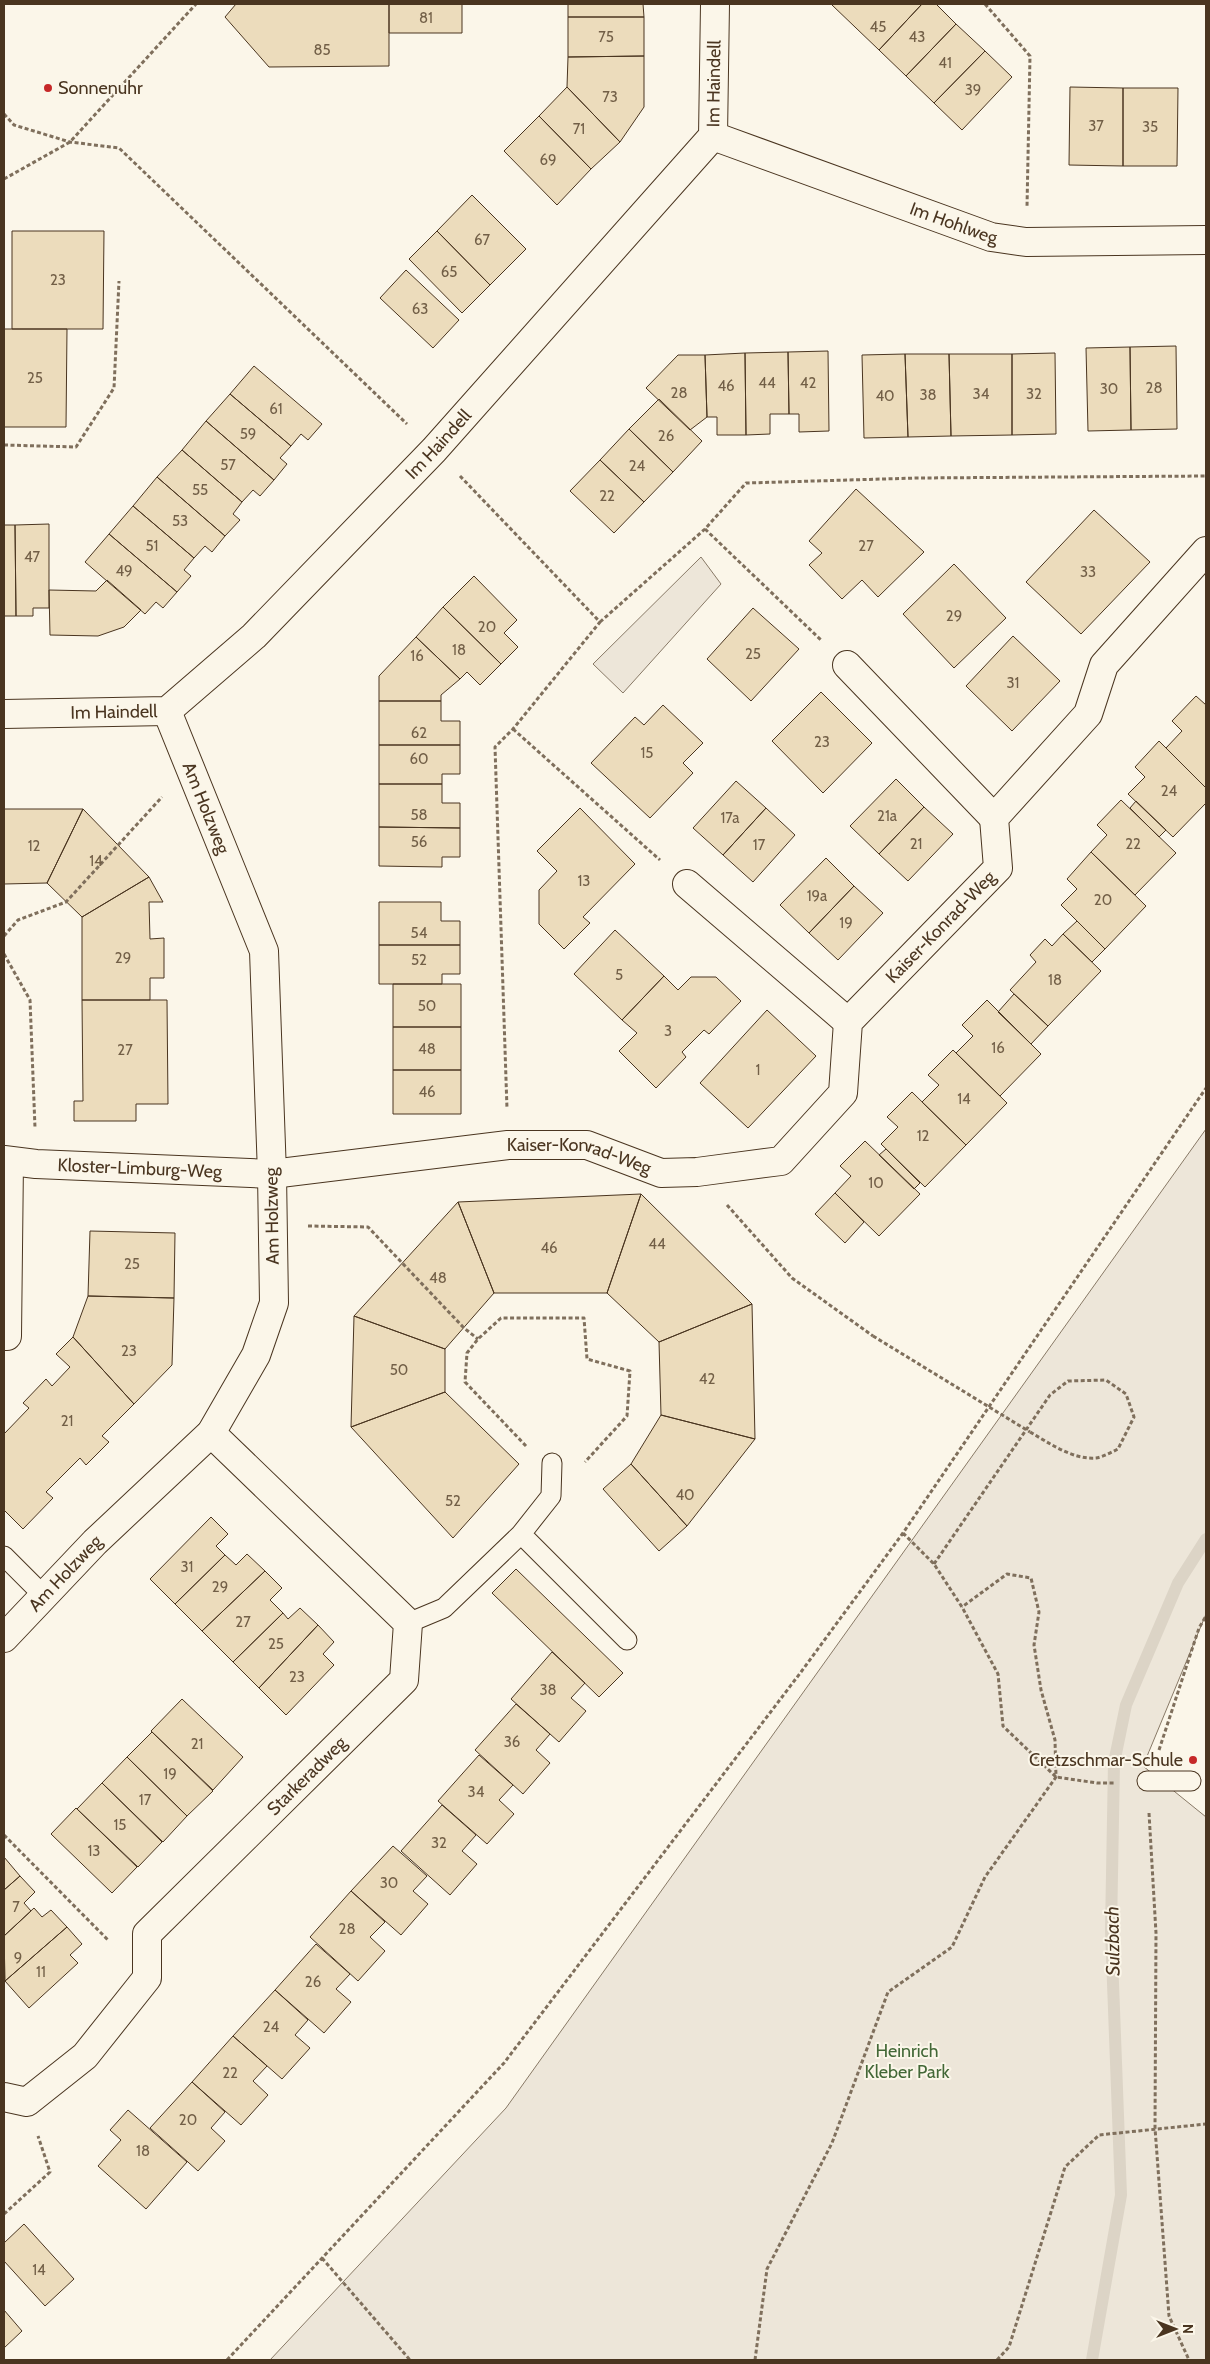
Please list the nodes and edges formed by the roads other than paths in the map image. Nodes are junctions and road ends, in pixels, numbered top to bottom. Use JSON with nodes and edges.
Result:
{"nodes":[{"id":1,"x":715,"y":4,"type":"edge"},
{"id":2,"x":713,"y":136,"type":"junction"},
{"id":3,"x":1206,"y":240,"type":"edge"},
{"id":4,"x":1206,"y":551,"type":"edge"},
{"id":5,"x":847,"y":665,"type":"road end"},
{"id":6,"x":167,"y":711,"type":"junction"},
{"id":7,"x":4,"y":714,"type":"edge"},
{"id":8,"x":994,"y":818,"type":"junction"},
{"id":9,"x":687,"y":884,"type":"road end"},
{"id":10,"x":848,"y":1022,"type":"junction"},
{"id":11,"x":6,"y":1160,"type":"edge"},
{"id":12,"x":272,"y":1174,"type":"junction"},
{"id":13,"x":4,"y":1336,"type":"edge"},
{"id":14,"x":211,"y":1433,"type":"junction"},
{"id":15,"x":552,"y":1462,"type":"dead end"},
{"id":16,"x":520,"y":1534,"type":"junction"},
{"id":17,"x":4,"y":1556,"type":"edge"},
{"id":18,"x":44,"y":1596,"type":"junction"},
{"id":19,"x":408,"y":1623,"type":"junction"},
{"id":20,"x":4,"y":1638,"type":"edge"},
{"id":21,"x":627,"y":1640,"type":"dead end"},
{"id":22,"x":1147,"y":1780,"type":"road end"},
{"id":23,"x":1191,"y":1781,"type":"dead end"},
{"id":24,"x":16,"y":2100,"type":"edge"}],
"edges":[{"from":1,"to":2,"type":"street","name":"Im Haindell"},
{"from":2,"to":3,"type":"street","name":"Im Hohlweg"},
{"from":2,"to":6,"type":"street","name":"Im Haindell"},
{"from":4,"to":8,"type":"street"},
{"from":5,"to":8,"type":"street"},
{"from":6,"to":7,"type":"street","name":"Im Haindell"},
{"from":6,"to":12,"type":"street","name":"Am Holzweg"},
{"from":8,"to":10,"type":"street","name":"Kaiser-Konrad-Weg"},
{"from":9,"to":10,"type":"street"},
{"from":10,"to":12,"type":"street","name":"Kaiser-Konrad-Weg"},
{"from":11,"to":12,"type":"street","name":"Kloster-Limburg-Weg"},
{"from":11,"to":13,"type":"street","name":"Kloster-Limburg-Weg"},
{"from":12,"to":14,"type":"street","name":"Am Holzweg"},
{"from":14,"to":18,"type":"street","name":"Am Holzweg"},
{"from":14,"to":19,"type":"street"},
{"from":15,"to":16,"type":"lane"},
{"from":16,"to":19,"type":"lane"},
{"from":16,"to":21,"type":"lane"},
{"from":17,"to":18,"type":"lane"},
{"from":18,"to":20,"type":"street","name":"Am Holzweg"},
{"from":19,"to":24,"type":"street","name":"Starkeradweg"},
{"from":22,"to":23,"type":"lane"}]}
